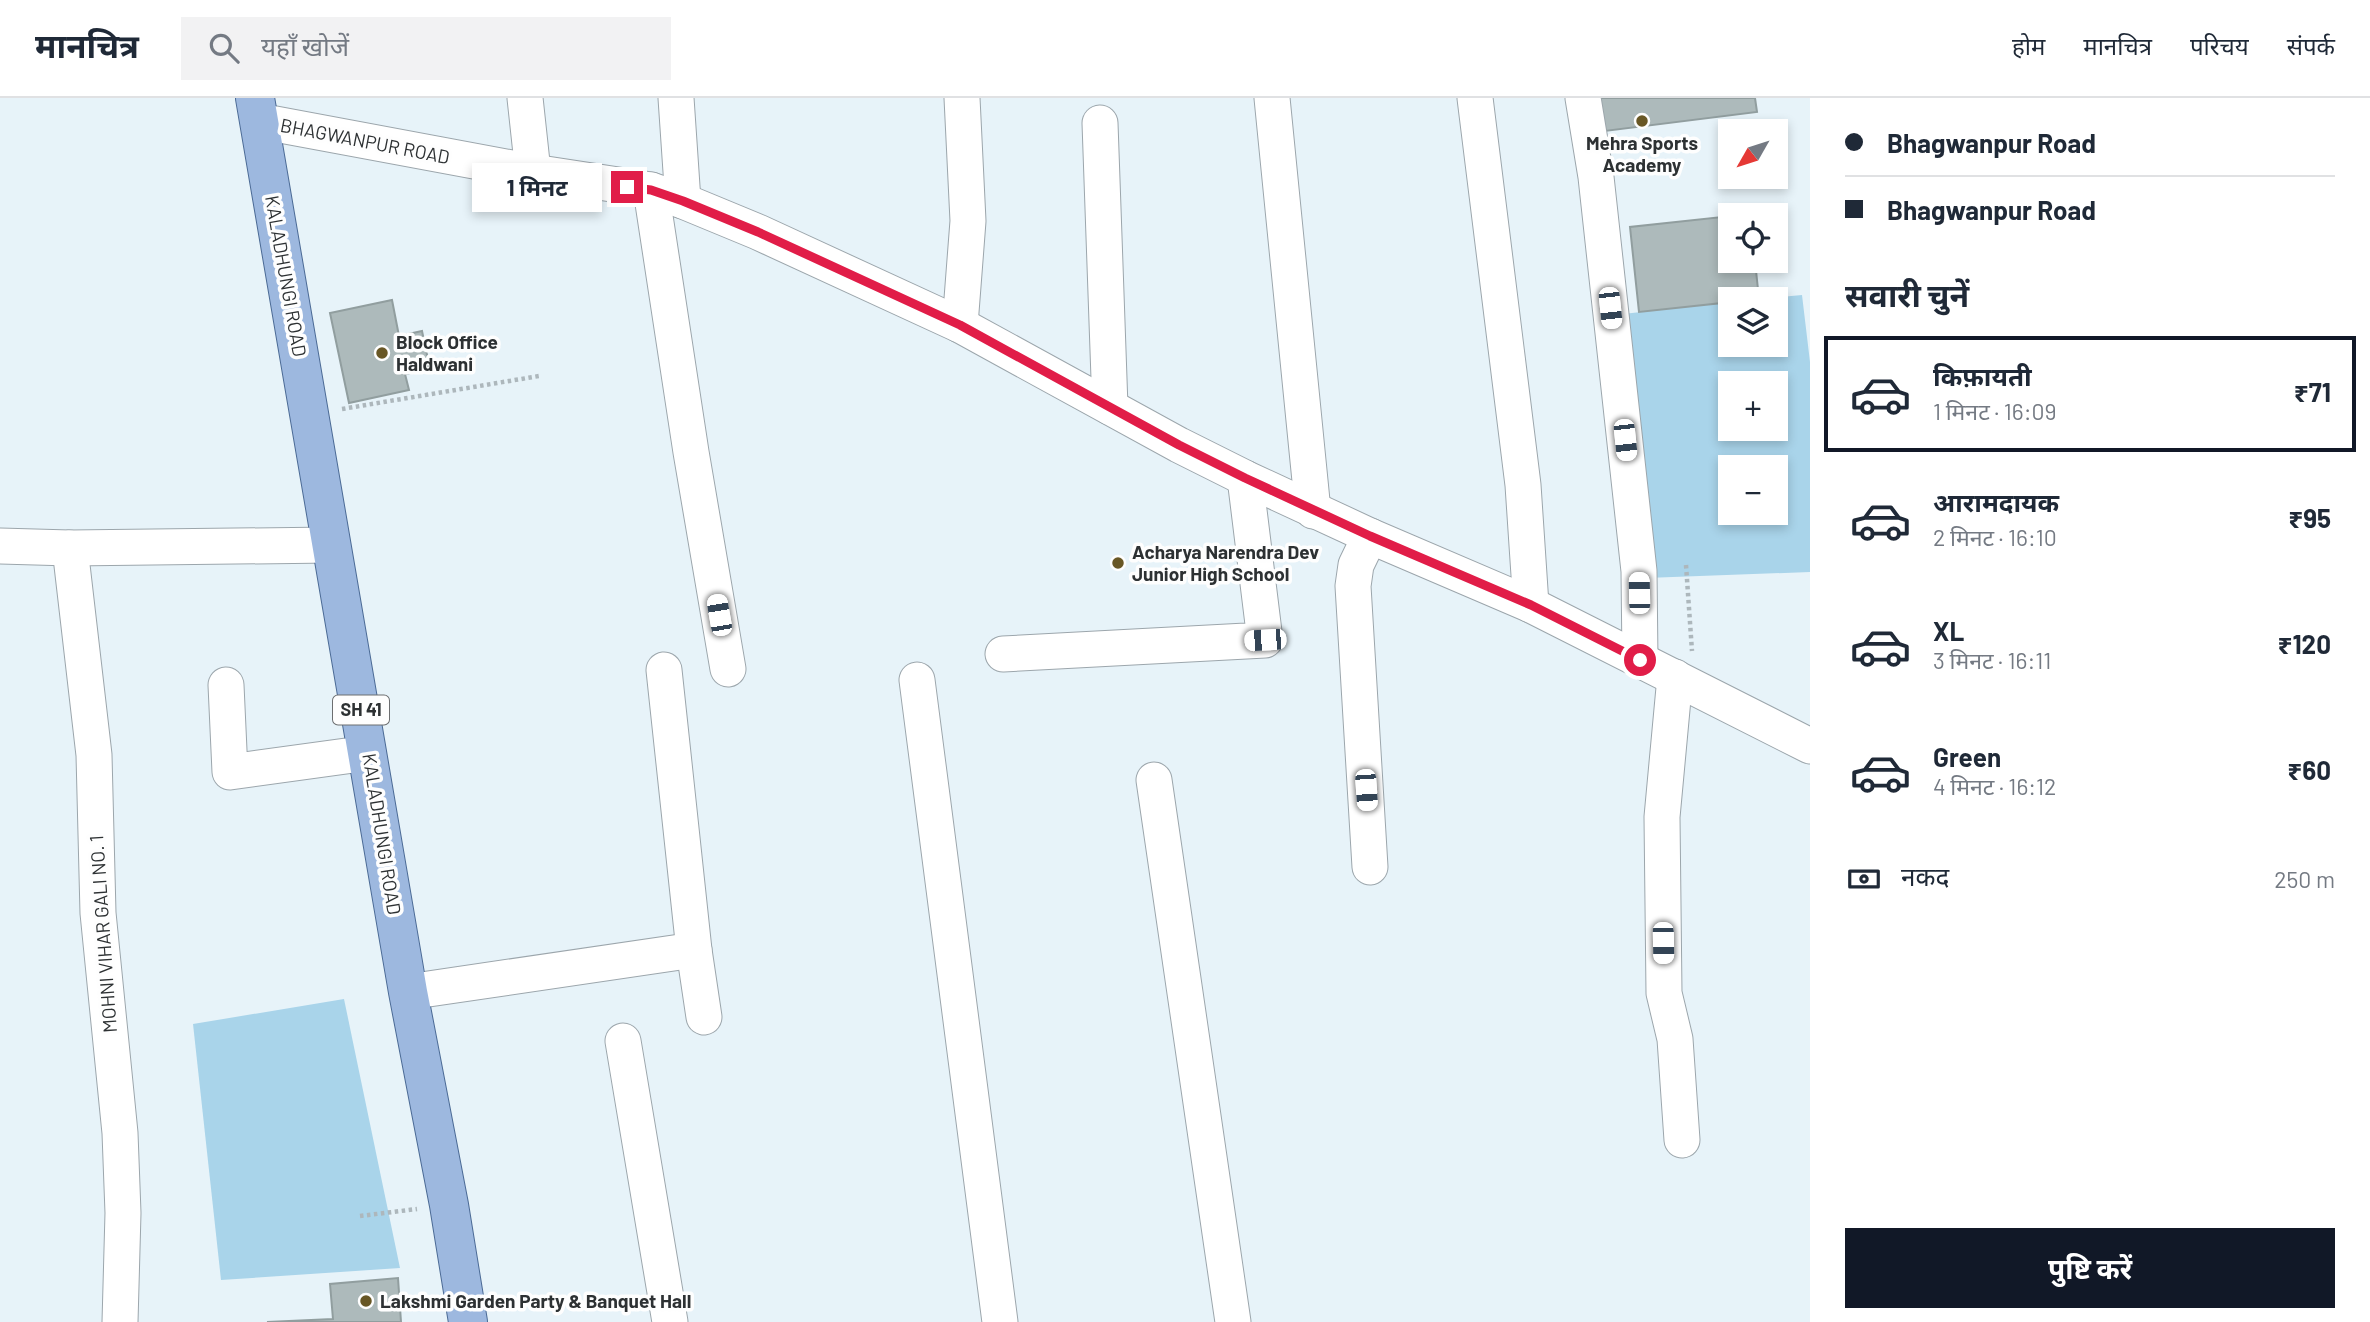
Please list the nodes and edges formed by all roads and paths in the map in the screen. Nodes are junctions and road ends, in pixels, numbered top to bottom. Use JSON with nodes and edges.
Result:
{"nodes":[{"id":1,"x":525,"y":98,"type":"edge"},
{"id":2,"x":676,"y":98,"type":"edge"},
{"id":3,"x":962,"y":98,"type":"edge"},
{"id":4,"x":1272,"y":98,"type":"edge"},
{"id":5,"x":1475,"y":98,"type":"edge"},
{"id":6,"x":1583,"y":98,"type":"edge"},
{"id":7,"x":257,"y":109,"type":"edge"},
{"id":8,"x":1100,"y":123,"type":"dead end"},
{"id":9,"x":533,"y":172,"type":"junction"},
{"id":10,"x":667,"y":196,"type":"junction"},
{"id":11,"x":960,"y":325,"type":"junction"},
{"id":12,"x":539,"y":376,"type":"dead end"},
{"id":13,"x":1110,"y":407,"type":"junction"},
{"id":14,"x":310,"y":415,"type":"junction"},
{"id":15,"x":1245,"y":478,"type":"junction"},
{"id":16,"x":1313,"y":511,"type":"junction"},
{"id":17,"x":1370,"y":536,"type":"junction"},
{"id":18,"x":332,"y":545,"type":"junction"},
{"id":19,"x":0,"y":546,"type":"edge"},
{"id":20,"x":70,"y":548,"type":"junction"},
{"id":21,"x":1686,"y":565,"type":"dead end"},
{"id":22,"x":1531,"y":605,"type":"junction"},
{"id":23,"x":1003,"y":654,"type":"dead end"},
{"id":24,"x":1640,"y":660,"type":"junction"},
{"id":25,"x":728,"y":669,"type":"dead end"},
{"id":26,"x":664,"y":670,"type":"dead end"},
{"id":27,"x":917,"y":680,"type":"dead end"},
{"id":28,"x":1684,"y":682,"type":"junction"},
{"id":29,"x":226,"y":685,"type":"dead end"},
{"id":30,"x":1810,"y":747,"type":"edge"},
{"id":31,"x":368,"y":753,"type":"junction"},
{"id":32,"x":1154,"y":780,"type":"dead end"},
{"id":33,"x":1370,"y":867,"type":"dead end"},
{"id":34,"x":694,"y":950,"type":"junction"},
{"id":35,"x":408,"y":992,"type":"junction"},
{"id":36,"x":704,"y":1017,"type":"dead end"},
{"id":37,"x":622,"y":1041,"type":"dead end"},
{"id":38,"x":1682,"y":1140,"type":"dead end"},
{"id":39,"x":449,"y":1205,"type":"junction"},
{"id":40,"x":360,"y":1216,"type":"dead end"},
{"id":41,"x":120,"y":1322,"type":"edge"},
{"id":42,"x":468,"y":1322,"type":"edge"},
{"id":43,"x":670,"y":1322,"type":"edge"},
{"id":44,"x":1000,"y":1322,"type":"edge"},
{"id":45,"x":1233,"y":1322,"type":"edge"}],
"edges":[{"from":1,"to":9,"type":"street"},
{"from":2,"to":10,"type":"street"},
{"from":3,"to":11,"type":"street"},
{"from":4,"to":16,"type":"street"},
{"from":5,"to":22,"type":"street"},
{"from":6,"to":24,"type":"street"},
{"from":7,"to":9,"type":"street","name":"BHAGWANPUR ROAD"},
{"from":7,"to":14,"type":"main road","name":"KALADHUNGI ROAD","number":"SH 41"},
{"from":8,"to":13,"type":"street"},
{"from":9,"to":10,"type":"street","name":"BHAGWANPUR ROAD"},
{"from":10,"to":11,"type":"street","name":"BHAGWANPUR ROAD"},
{"from":10,"to":25,"type":"street"},
{"from":11,"to":13,"type":"street","name":"BHAGWANPUR ROAD"},
{"from":12,"to":14,"type":"path"},
{"from":13,"to":15,"type":"street","name":"BHAGWANPUR ROAD"},
{"from":14,"to":18,"type":"main road","name":"KALADHUNGI ROAD","number":"SH 41"},
{"from":15,"to":16,"type":"street","name":"BHAGWANPUR ROAD"},
{"from":15,"to":23,"type":"street"},
{"from":16,"to":17,"type":"street","name":"BHAGWANPUR ROAD"},
{"from":17,"to":22,"type":"street","name":"BHAGWANPUR ROAD"},
{"from":17,"to":33,"type":"street"},
{"from":18,"to":20,"type":"street"},
{"from":18,"to":31,"type":"main road","name":"KALADHUNGI ROAD","number":"SH 41"},
{"from":19,"to":20,"type":"street"},
{"from":20,"to":41,"type":"street","name":"MOHNI VIHAR GALI NO. 1"},
{"from":21,"to":28,"type":"path"},
{"from":22,"to":24,"type":"street","name":"BHAGWANPUR ROAD"},
{"from":24,"to":28,"type":"street","name":"BHAGWANPUR ROAD"},
{"from":26,"to":34,"type":"street"},
{"from":27,"to":44,"type":"street"},
{"from":28,"to":30,"type":"street","name":"BHAGWANPUR ROAD"},
{"from":28,"to":38,"type":"street"},
{"from":29,"to":31,"type":"street"},
{"from":31,"to":35,"type":"main road","name":"KALADHUNGI ROAD","number":"SH 41"},
{"from":32,"to":45,"type":"street"},
{"from":34,"to":35,"type":"street"},
{"from":34,"to":36,"type":"street"},
{"from":35,"to":39,"type":"main road","name":"KALADHUNGI ROAD","number":"SH 41"},
{"from":37,"to":43,"type":"street"},
{"from":39,"to":40,"type":"path"},
{"from":39,"to":42,"type":"main road","name":"KALADHUNGI ROAD","number":"SH 41"}]}
